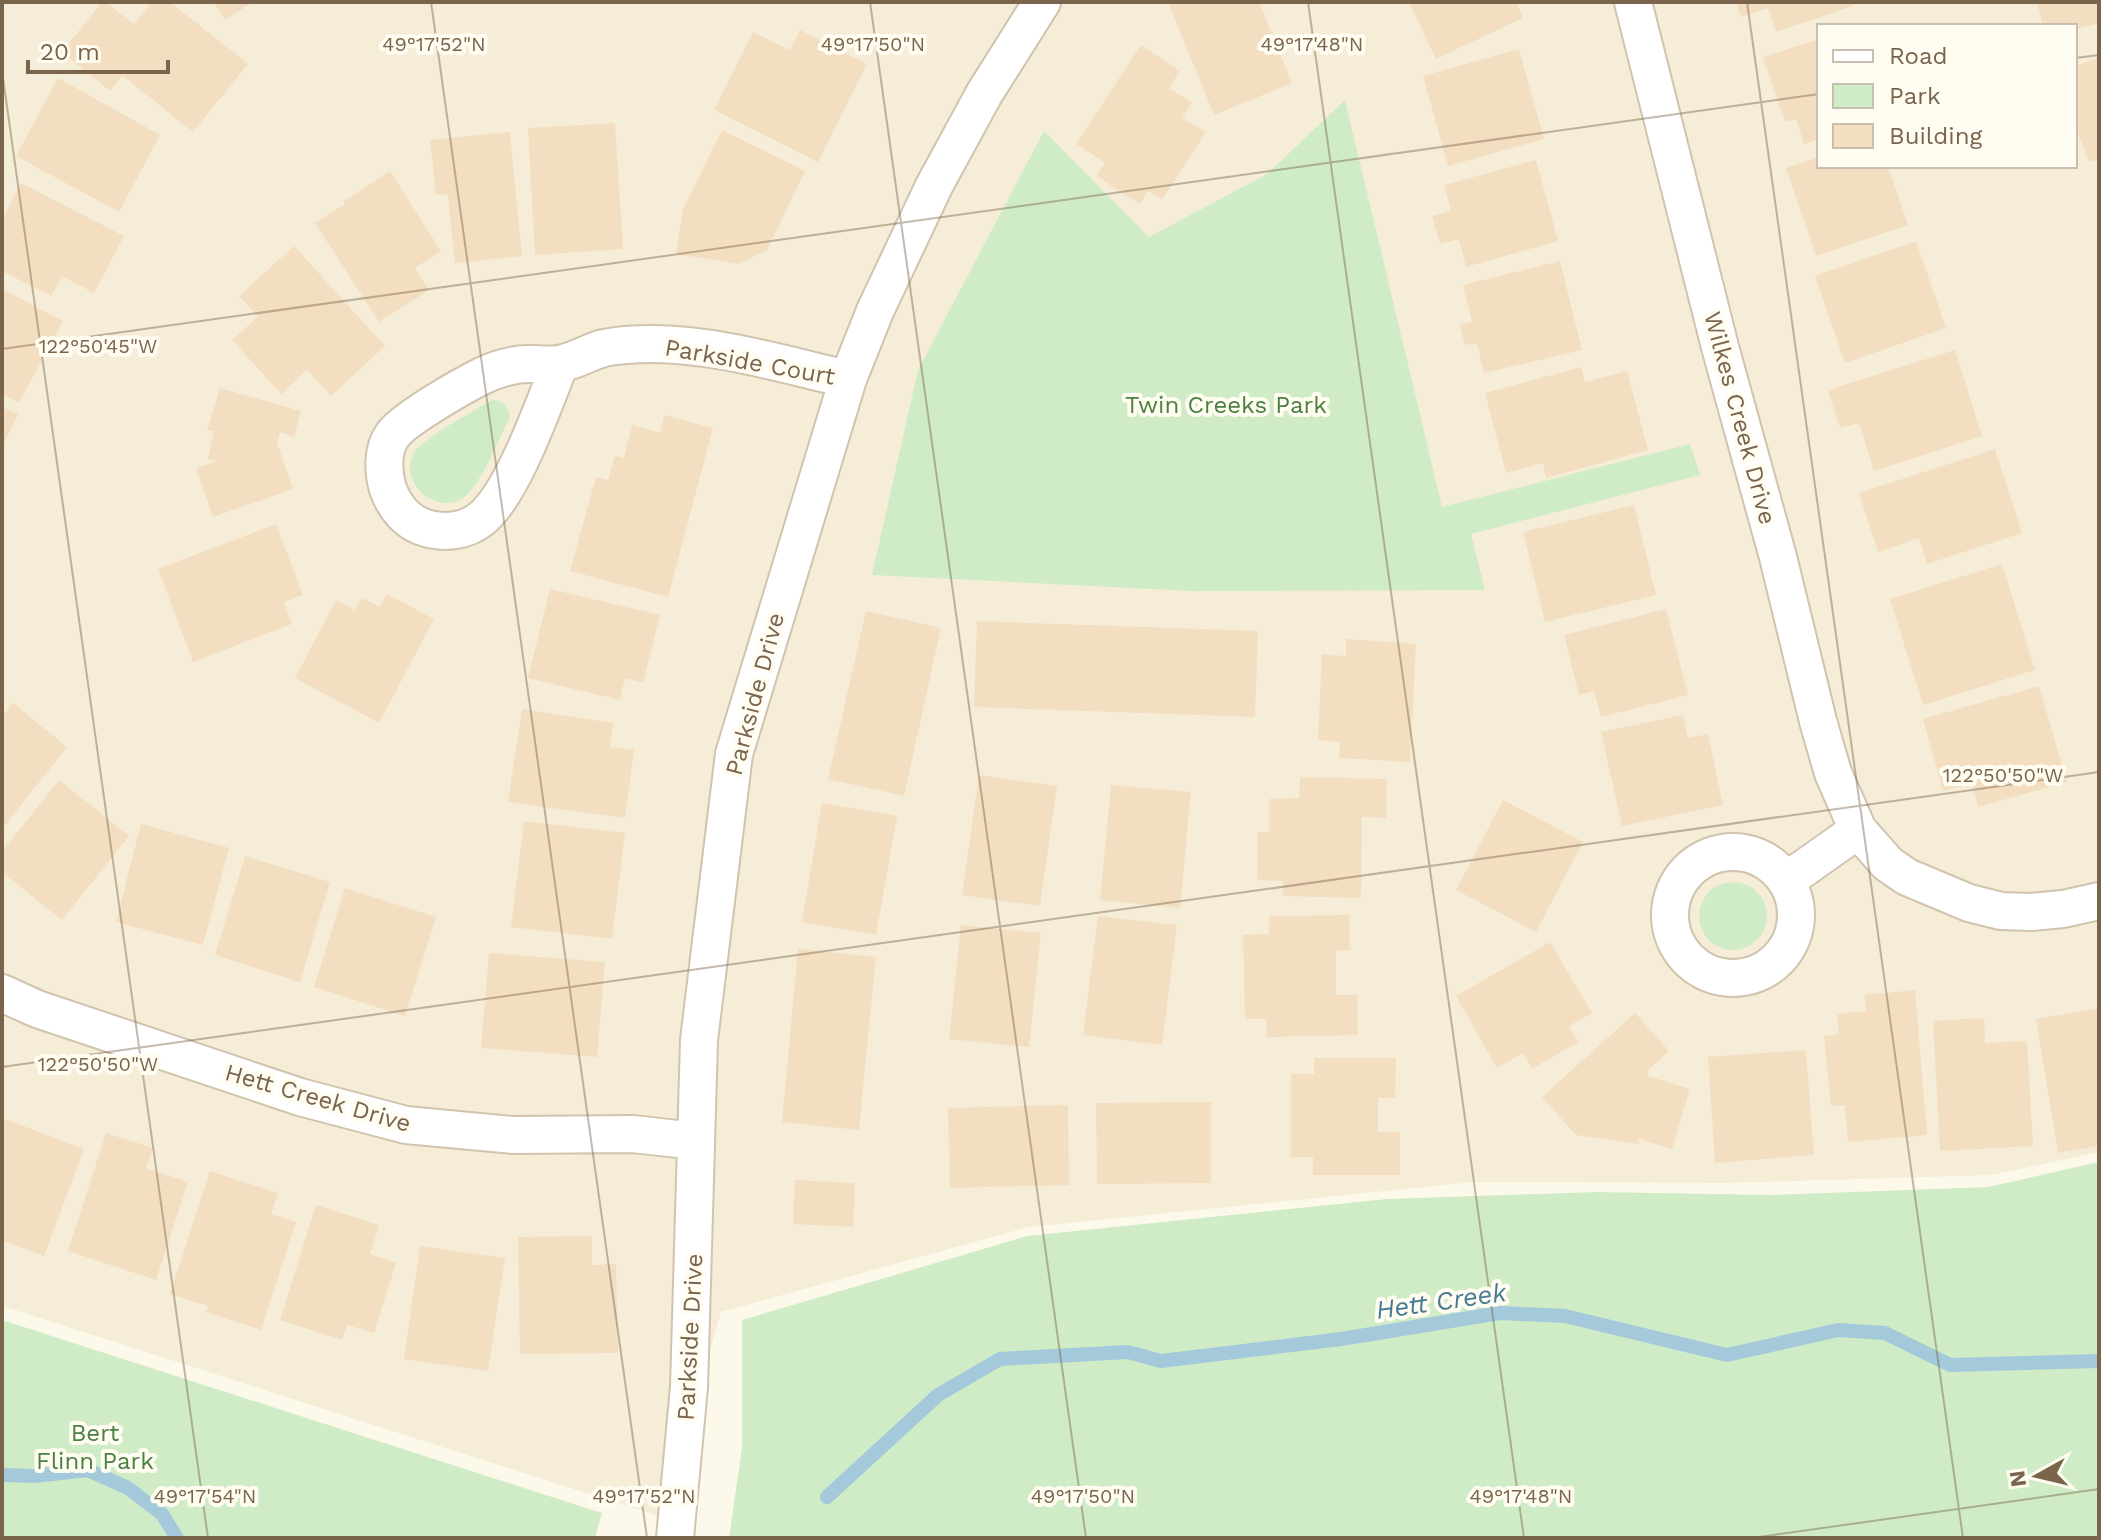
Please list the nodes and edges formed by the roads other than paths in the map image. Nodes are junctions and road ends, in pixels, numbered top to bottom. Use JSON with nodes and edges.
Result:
{"nodes":[{"id":1,"x":1042,"y":2,"type":"edge"},
{"id":2,"x":1633,"y":2,"type":"edge"},
{"id":3,"x":560,"y":364,"type":"junction"},
{"id":4,"x":848,"y":379,"type":"junction"},
{"id":5,"x":1858,"y":830,"type":"junction"},
{"id":6,"x":1786,"y":881,"type":"dead end"},
{"id":7,"x":2099,"y":901,"type":"edge"},
{"id":8,"x":2,"y":993,"type":"edge"},
{"id":9,"x":695,"y":1141,"type":"junction"},
{"id":10,"x":675,"y":1538,"type":"edge"}],
"edges":[{"from":1,"to":4,"type":"street","name":"Parkside Drive"},
{"from":2,"to":5,"type":"street","name":"Wilkes Creek Drive"},
{"from":3,"to":3,"type":"street","name":"Parkside Court"},
{"from":3,"to":4,"type":"street","name":"Parkside Court"},
{"from":4,"to":9,"type":"street","name":"Parkside Drive"},
{"from":5,"to":6,"type":"street"},
{"from":5,"to":7,"type":"street","name":"Wilkes Creek Drive"},
{"from":8,"to":9,"type":"street","name":"Hett Creek Drive"},
{"from":9,"to":10,"type":"street","name":"Parkside Drive"}]}
